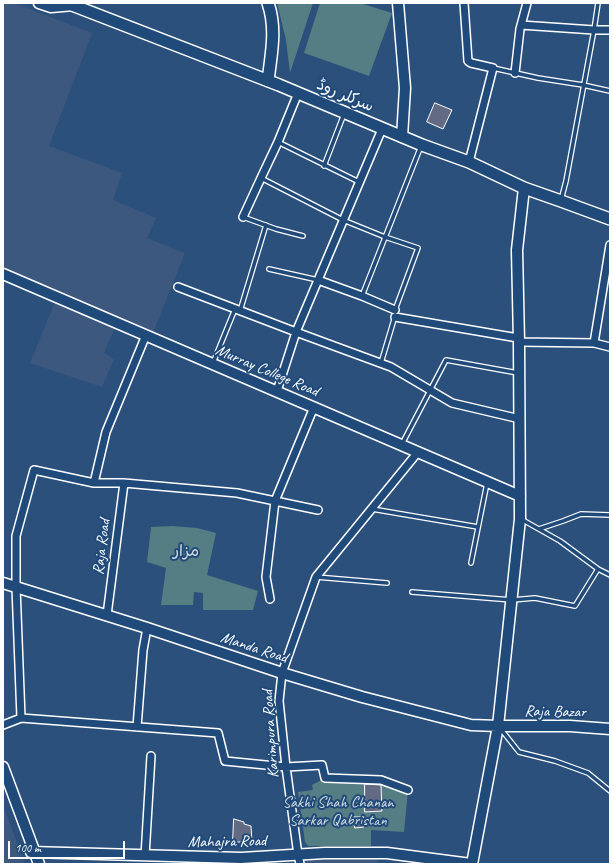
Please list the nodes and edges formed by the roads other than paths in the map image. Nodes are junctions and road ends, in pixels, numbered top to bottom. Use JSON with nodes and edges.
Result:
{"nodes":[{"id":1,"x":39,"y":3,"type":"edge"},
{"id":2,"x":268,"y":3,"type":"edge"},
{"id":3,"x":398,"y":3,"type":"edge"},
{"id":4,"x":464,"y":3,"type":"edge"},
{"id":5,"x":528,"y":3,"type":"edge"},
{"id":6,"x":598,"y":3,"type":"edge"},
{"id":7,"x":71,"y":4,"type":"edge"},
{"id":8,"x":521,"y":25,"type":"junction"},
{"id":9,"x":594,"y":30,"type":"junction"},
{"id":10,"x":610,"y":30,"type":"edge"},
{"id":11,"x":493,"y":68,"type":"junction"},
{"id":12,"x":516,"y":73,"type":"junction"},
{"id":13,"x":268,"y":81,"type":"junction"},
{"id":14,"x":584,"y":85,"type":"junction"},
{"id":15,"x":610,"y":91,"type":"edge"},
{"id":16,"x":298,"y":93,"type":"junction"},
{"id":17,"x":345,"y":113,"type":"junction"},
{"id":18,"x":382,"y":129,"type":"junction"},
{"id":19,"x":402,"y":137,"type":"junction"},
{"id":20,"x":278,"y":142,"type":"junction"},
{"id":21,"x":422,"y":145,"type":"junction"},
{"id":22,"x":469,"y":162,"type":"junction"},
{"id":23,"x":324,"y":166,"type":"junction"},
{"id":24,"x":260,"y":178,"type":"junction"},
{"id":25,"x":359,"y":182,"type":"junction"},
{"id":26,"x":524,"y":188,"type":"junction"},
{"id":27,"x":561,"y":201,"type":"junction"},
{"id":28,"x":243,"y":217,"type":"joint"},
{"id":29,"x":610,"y":219,"type":"edge"},
{"id":30,"x":343,"y":220,"type":"junction"},
{"id":31,"x":266,"y":225,"type":"junction"},
{"id":32,"x":302,"y":236,"type":"dead end"},
{"id":33,"x":385,"y":237,"type":"junction"},
{"id":34,"x":610,"y":245,"type":"edge"},
{"id":35,"x":269,"y":269,"type":"dead end"},
{"id":36,"x":3,"y":274,"type":"edge"},
{"id":37,"x":318,"y":280,"type":"junction"},
{"id":38,"x":178,"y":287,"type":"dead end"},
{"id":39,"x":362,"y":296,"type":"junction"},
{"id":40,"x":238,"y":310,"type":"junction"},
{"id":41,"x":395,"y":314,"type":"junction"},
{"id":42,"x":296,"y":332,"type":"junction"},
{"id":43,"x":146,"y":335,"type":"junction"},
{"id":44,"x":519,"y":340,"type":"junction"},
{"id":45,"x":594,"y":343,"type":"junction"},
{"id":46,"x":610,"y":347,"type":"edge"},
{"id":47,"x":381,"y":363,"type":"junction"},
{"id":48,"x":213,"y":364,"type":"junction"},
{"id":49,"x":519,"y":374,"type":"junction"},
{"id":50,"x":277,"y":391,"type":"junction"},
{"id":51,"x":431,"y":391,"type":"junction"},
{"id":52,"x":314,"y":407,"type":"junction"},
{"id":53,"x":520,"y":419,"type":"junction"},
{"id":54,"x":402,"y":445,"type":"junction"},
{"id":55,"x":418,"y":452,"type":"junction"},
{"id":56,"x":487,"y":482,"type":"junction"},
{"id":57,"x":94,"y":483,"type":"junction"},
{"id":58,"x":124,"y":483,"type":"junction"},
{"id":59,"x":520,"y":496,"type":"junction"},
{"id":60,"x":275,"y":502,"type":"junction"},
{"id":61,"x":371,"y":509,"type":"junction"},
{"id":62,"x":318,"y":510,"type":"dead end"},
{"id":63,"x":610,"y":515,"type":"edge"},
{"id":64,"x":520,"y":519,"type":"junction"},
{"id":65,"x":478,"y":527,"type":"junction"},
{"id":66,"x":538,"y":529,"type":"junction"},
{"id":67,"x":471,"y":562,"type":"dead end"},
{"id":68,"x":598,"y":569,"type":"junction"},
{"id":69,"x":610,"y":575,"type":"edge"},
{"id":70,"x":316,"y":577,"type":"junction"},
{"id":71,"x":3,"y":583,"type":"edge"},
{"id":72,"x":387,"y":583,"type":"dead end"},
{"id":73,"x":16,"y":587,"type":"junction"},
{"id":74,"x":412,"y":592,"type":"dead end"},
{"id":75,"x":270,"y":599,"type":"dead end"},
{"id":76,"x":512,"y":600,"type":"junction"},
{"id":77,"x":107,"y":615,"type":"junction"},
{"id":78,"x":147,"y":628,"type":"junction"},
{"id":79,"x":282,"y":673,"type":"junction"},
{"id":80,"x":21,"y":718,"type":"junction"},
{"id":81,"x":3,"y":725,"type":"edge"},
{"id":82,"x":498,"y":726,"type":"junction"},
{"id":83,"x":137,"y":727,"type":"junction"},
{"id":84,"x":610,"y":729,"type":"edge"},
{"id":85,"x":151,"y":756,"type":"dead end"},
{"id":86,"x":3,"y":767,"type":"edge"},
{"id":87,"x":286,"y":767,"type":"junction"},
{"id":88,"x":3,"y":780,"type":"edge"},
{"id":89,"x":408,"y":790,"type":"dead end"},
{"id":90,"x":610,"y":791,"type":"edge"},
{"id":91,"x":33,"y":852,"type":"junction"},
{"id":92,"x":151,"y":859,"type":"edge"},
{"id":93,"x":299,"y":859,"type":"edge"},
{"id":94,"x":35,"y":864,"type":"edge"},
{"id":95,"x":39,"y":864,"type":"edge"},
{"id":96,"x":472,"y":864,"type":"edge"}],
"edges":[{"from":1,"to":7,"type":"street"},
{"from":2,"to":13,"type":"main road"},
{"from":3,"to":19,"type":"street"},
{"from":4,"to":11,"type":"street"},
{"from":5,"to":8,"type":"street"},
{"from":6,"to":9,"type":"lane"},
{"from":7,"to":13,"type":"main road","name":"سرکلر روڈ"},
{"from":8,"to":9,"type":"street"},
{"from":8,"to":12,"type":"street"},
{"from":9,"to":10,"type":"street"},
{"from":9,"to":14,"type":"lane"},
{"from":11,"to":12,"type":"lane"},
{"from":11,"to":22,"type":"street"},
{"from":12,"to":14,"type":"lane"},
{"from":13,"to":16,"type":"main road","name":"سرکلر روڈ"},
{"from":14,"to":15,"type":"lane"},
{"from":14,"to":27,"type":"lane"},
{"from":16,"to":17,"type":"main road","name":"سرکلر روڈ"},
{"from":16,"to":20,"type":"street"},
{"from":17,"to":18,"type":"main road","name":"سرکلر روڈ"},
{"from":17,"to":23,"type":"lane"},
{"from":18,"to":19,"type":"main road","name":"سرکلر روڈ"},
{"from":18,"to":25,"type":"street"},
{"from":19,"to":21,"type":"main road","name":"سرکلر روڈ"},
{"from":20,"to":23,"type":"lane"},
{"from":20,"to":24,"type":"street"},
{"from":21,"to":22,"type":"main road","name":"سرکلر روڈ"},
{"from":21,"to":33,"type":"lane"},
{"from":22,"to":26,"type":"main road","name":"سرکلر روڈ"},
{"from":23,"to":25,"type":"lane"},
{"from":24,"to":28,"type":"street"},
{"from":24,"to":30,"type":"lane"},
{"from":25,"to":30,"type":"street"},
{"from":26,"to":27,"type":"main road","name":"سرکلر روڈ"},
{"from":26,"to":44,"type":"street"},
{"from":27,"to":29,"type":"main road","name":"سرکلر روڈ"},
{"from":28,"to":31,"type":"lane"},
{"from":30,"to":33,"type":"lane"},
{"from":30,"to":37,"type":"street"},
{"from":31,"to":32,"type":"lane"},
{"from":31,"to":40,"type":"lane"},
{"from":33,"to":39,"type":"lane"},
{"from":33,"to":41,"type":"lane"},
{"from":34,"to":45,"type":"street"},
{"from":35,"to":37,"type":"lane"},
{"from":36,"to":43,"type":"street","name":"Murray College Road"},
{"from":37,"to":39,"type":"street"},
{"from":37,"to":42,"type":"street"},
{"from":38,"to":40,"type":"street"},
{"from":39,"to":41,"type":"street"},
{"from":40,"to":42,"type":"street"},
{"from":40,"to":48,"type":"lane"},
{"from":41,"to":44,"type":"street"},
{"from":41,"to":47,"type":"lane"},
{"from":42,"to":47,"type":"street"},
{"from":42,"to":50,"type":"street"},
{"from":43,"to":48,"type":"street","name":"Murray College Road"},
{"from":43,"to":57,"type":"street"},
{"from":44,"to":45,"type":"street"},
{"from":44,"to":49,"type":"street"},
{"from":45,"to":46,"type":"street"},
{"from":47,"to":51,"type":"street"},
{"from":48,"to":50,"type":"street","name":"Murray College Road"},
{"from":49,"to":51,"type":"lane"},
{"from":49,"to":53,"type":"street"},
{"from":50,"to":52,"type":"street","name":"Murray College Road"},
{"from":51,"to":53,"type":"street"},
{"from":51,"to":54,"type":"lane"},
{"from":52,"to":54,"type":"street","name":"Murray College Road"},
{"from":52,"to":60,"type":"street"},
{"from":53,"to":59,"type":"street"},
{"from":54,"to":55,"type":"street","name":"Murray College Road"},
{"from":55,"to":56,"type":"street","name":"Murray College Road"},
{"from":55,"to":61,"type":"street","name":"Karimpura Road"},
{"from":56,"to":59,"type":"street","name":"Murray College Road"},
{"from":56,"to":65,"type":"lane"},
{"from":57,"to":58,"type":"street"},
{"from":57,"to":73,"type":"street"},
{"from":58,"to":60,"type":"street"},
{"from":58,"to":77,"type":"street","name":"Raja Road"},
{"from":59,"to":64,"type":"street"},
{"from":60,"to":62,"type":"street"},
{"from":60,"to":75,"type":"street"},
{"from":61,"to":65,"type":"lane"},
{"from":61,"to":70,"type":"street","name":"Karimpura Road"},
{"from":63,"to":66,"type":"lane"},
{"from":64,"to":66,"type":"lane"},
{"from":64,"to":76,"type":"street"},
{"from":65,"to":67,"type":"lane"},
{"from":66,"to":68,"type":"lane"},
{"from":68,"to":69,"type":"lane"},
{"from":68,"to":76,"type":"lane"},
{"from":70,"to":72,"type":"lane"},
{"from":70,"to":79,"type":"street","name":"Karimpura Road"},
{"from":71,"to":73,"type":"street","name":"Manda Road"},
{"from":73,"to":77,"type":"street","name":"Manda Road"},
{"from":73,"to":80,"type":"street"},
{"from":74,"to":76,"type":"lane"},
{"from":76,"to":82,"type":"street"},
{"from":77,"to":78,"type":"street","name":"Manda Road"},
{"from":78,"to":79,"type":"street","name":"Manda Road"},
{"from":78,"to":83,"type":"street"},
{"from":79,"to":82,"type":"street","name":"Manda Road"},
{"from":79,"to":87,"type":"street","name":"Karimpura Road"},
{"from":80,"to":81,"type":"street"},
{"from":80,"to":83,"type":"street"},
{"from":82,"to":84,"type":"street","name":"Raja Bazar"},
{"from":82,"to":90,"type":"lane"},
{"from":82,"to":96,"type":"street"},
{"from":83,"to":87,"type":"street"},
{"from":85,"to":92,"type":"street"},
{"from":86,"to":91,"type":"street"},
{"from":87,"to":89,"type":"street"},
{"from":87,"to":93,"type":"street","name":"Karimpura Road"},
{"from":88,"to":91,"type":"street"},
{"from":91,"to":92,"type":"street","name":"Mahajra Road"},
{"from":91,"to":94,"type":"street"},
{"from":91,"to":95,"type":"street"},
{"from":92,"to":93,"type":"street","name":"Mahajra Road"},
{"from":93,"to":96,"type":"street","name":"Mahajra Road"}]}
